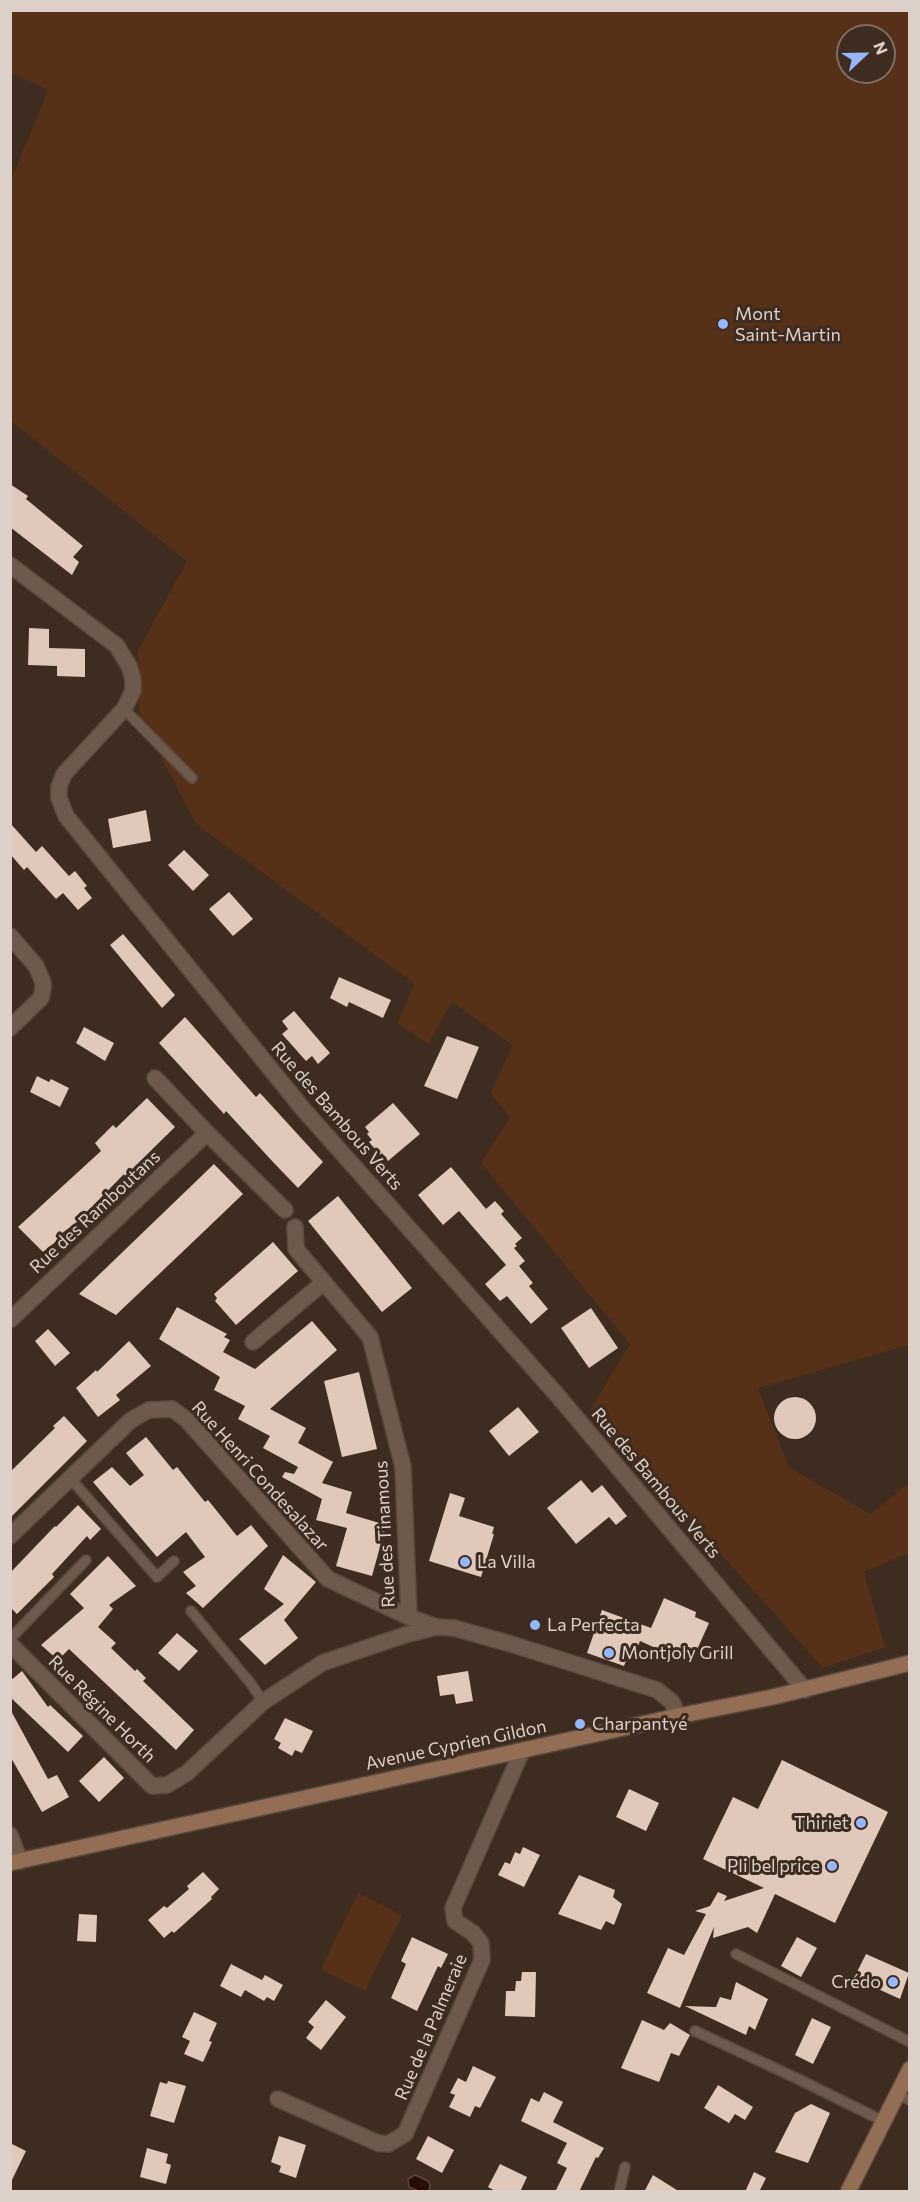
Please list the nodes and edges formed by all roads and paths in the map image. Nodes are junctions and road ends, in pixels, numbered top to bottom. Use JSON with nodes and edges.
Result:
{"nodes":[{"id":1,"x":10,"y":565,"type":"edge"},
{"id":2,"x":124,"y":709,"type":"junction"},
{"id":3,"x":192,"y":778,"type":"dead end"},
{"id":4,"x":10,"y":936,"type":"edge"},
{"id":5,"x":10,"y":1028,"type":"edge"},
{"id":6,"x":156,"y":1078,"type":"dead end"},
{"id":7,"x":207,"y":1133,"type":"junction"},
{"id":8,"x":285,"y":1210,"type":"dead end"},
{"id":9,"x":295,"y":1227,"type":"dead end"},
{"id":10,"x":324,"y":1282,"type":"junction"},
{"id":11,"x":10,"y":1320,"type":"edge"},
{"id":12,"x":253,"y":1342,"type":"dead end"},
{"id":13,"x":70,"y":1478,"type":"junction"},
{"id":14,"x":10,"y":1536,"type":"edge"},
{"id":15,"x":86,"y":1560,"type":"dead end"},
{"id":16,"x":174,"y":1561,"type":"dead end"},
{"id":17,"x":191,"y":1611,"type":"dead end"},
{"id":18,"x":409,"y":1617,"type":"junction"},
{"id":19,"x":436,"y":1627,"type":"junction"},
{"id":20,"x":10,"y":1639,"type":"edge"},
{"id":21,"x":10,"y":1644,"type":"edge"},
{"id":22,"x":909,"y":1663,"type":"edge"},
{"id":23,"x":805,"y":1690,"type":"junction"},
{"id":24,"x":263,"y":1702,"type":"junction"},
{"id":25,"x":678,"y":1716,"type":"junction"},
{"id":26,"x":522,"y":1751,"type":"junction"},
{"id":27,"x":10,"y":1835,"type":"edge"},
{"id":28,"x":15,"y":1862,"type":"edge"},
{"id":29,"x":735,"y":1954,"type":"dead end"},
{"id":30,"x":695,"y":2031,"type":"dead end"},
{"id":31,"x":909,"y":2042,"type":"edge"},
{"id":32,"x":909,"y":2071,"type":"edge"},
{"id":33,"x":903,"y":2097,"type":"edge"},
{"id":34,"x":278,"y":2099,"type":"dead end"},
{"id":35,"x":883,"y":2121,"type":"junction"},
{"id":36,"x":625,"y":2168,"type":"dead end"},
{"id":37,"x":619,"y":2192,"type":"edge"},
{"id":38,"x":848,"y":2192,"type":"edge"}],
"edges":[{"from":1,"to":2,"type":"street","name":"Rue des Bambous Verts"},
{"from":2,"to":3,"type":"lane"},
{"from":2,"to":23,"type":"street","name":"Rue des Bambous Verts"},
{"from":4,"to":5,"type":"street"},
{"from":6,"to":7,"type":"street"},
{"from":7,"to":8,"type":"street"},
{"from":7,"to":11,"type":"street","name":"Rue des Ramboutans"},
{"from":9,"to":10,"type":"street","name":"Rue des Tinamous"},
{"from":10,"to":12,"type":"street"},
{"from":10,"to":18,"type":"street","name":"Rue des Tinamous"},
{"from":13,"to":14,"type":"street","name":"Rue Henri Condesalazar"},
{"from":13,"to":16,"type":"lane"},
{"from":13,"to":18,"type":"street","name":"Rue Henri Condesalazar"},
{"from":15,"to":20,"type":"lane"},
{"from":17,"to":24,"type":"lane"},
{"from":18,"to":19,"type":"street","name":"Rue Henri Condesalazar"},
{"from":19,"to":24,"type":"street","name":"Rue Régine Horth"},
{"from":19,"to":25,"type":"street","name":"Rue Régine Horth"},
{"from":21,"to":24,"type":"street","name":"Rue Régine Horth"},
{"from":22,"to":23,"type":"street","name":"Avenue Cyprien Gildon"},
{"from":23,"to":25,"type":"street","name":"Avenue Cyprien Gildon"},
{"from":25,"to":26,"type":"street","name":"Avenue Cyprien Gildon"},
{"from":26,"to":28,"type":"street","name":"Avenue Cyprien Gildon"},
{"from":26,"to":34,"type":"street","name":"Rue de la Palmeraie"},
{"from":27,"to":28,"type":"street"},
{"from":29,"to":31,"type":"lane"},
{"from":30,"to":35,"type":"lane"},
{"from":32,"to":33,"type":"street"},
{"from":33,"to":35,"type":"street"},
{"from":35,"to":38,"type":"street"},
{"from":36,"to":37,"type":"lane"}]}
